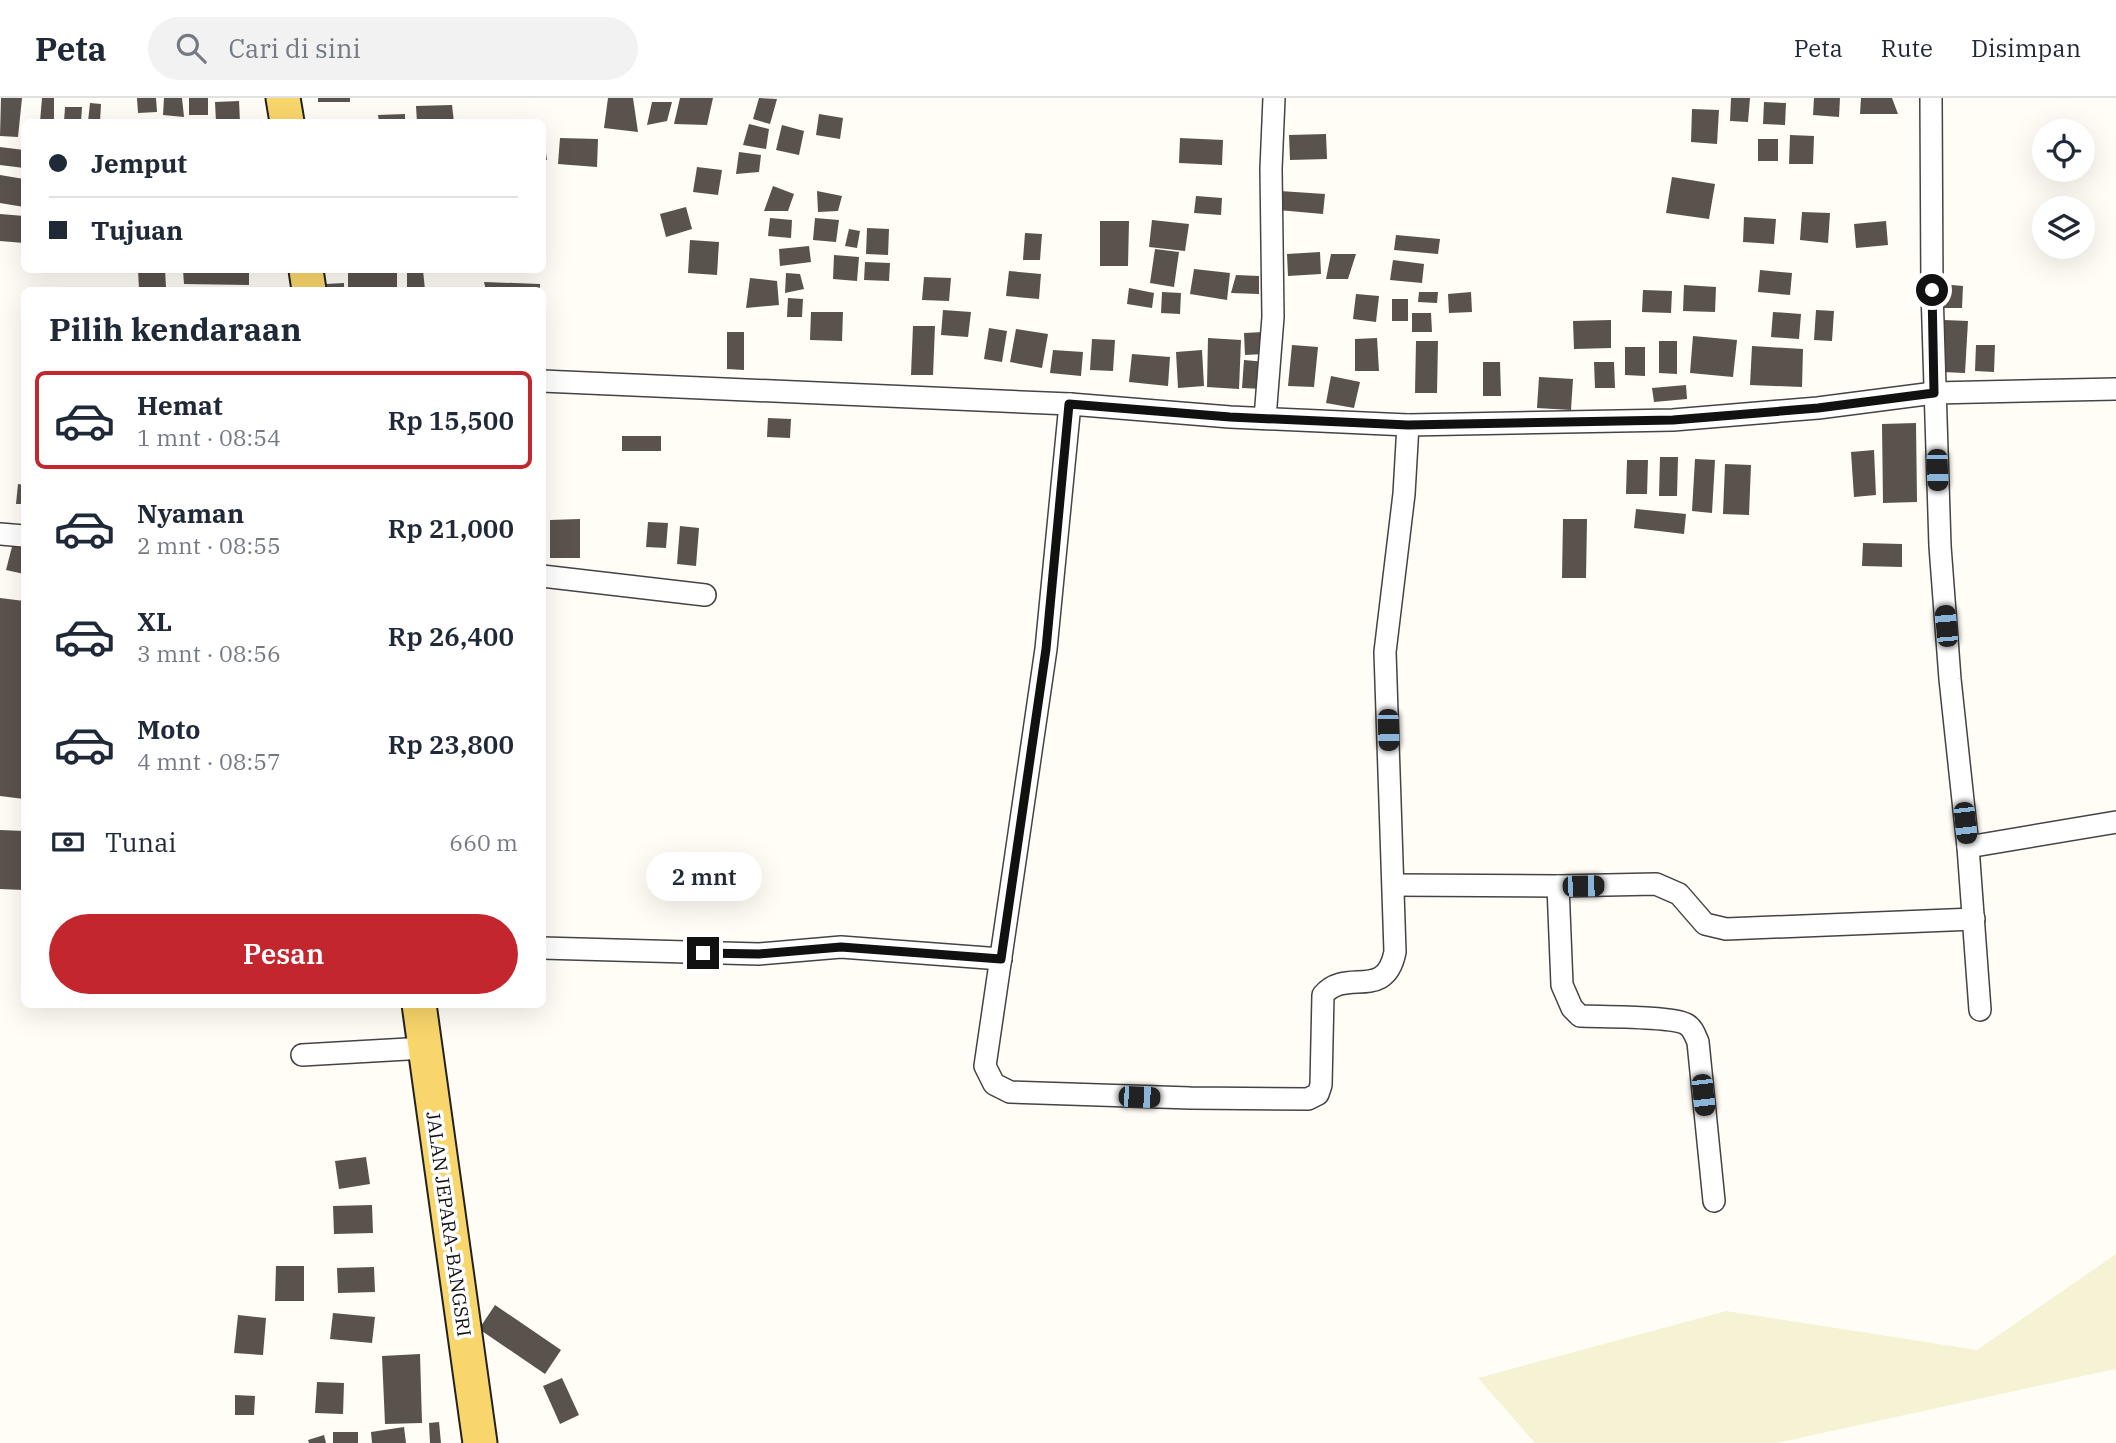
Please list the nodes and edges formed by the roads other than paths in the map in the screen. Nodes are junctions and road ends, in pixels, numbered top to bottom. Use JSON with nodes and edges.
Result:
{"nodes":[{"id":1,"x":283,"y":98,"type":"edge"},
{"id":2,"x":1274,"y":98,"type":"edge"},
{"id":3,"x":1931,"y":98,"type":"edge"},
{"id":4,"x":286,"y":119,"type":"edge"},
{"id":5,"x":546,"y":381,"type":"edge"},
{"id":6,"x":2116,"y":389,"type":"edge"},
{"id":7,"x":1934,"y":393,"type":"junction"},
{"id":8,"x":1069,"y":404,"type":"junction"},
{"id":9,"x":1265,"y":418,"type":"junction"},
{"id":10,"x":1408,"y":425,"type":"junction"},
{"id":11,"x":0,"y":534,"type":"edge"},
{"id":12,"x":21,"y":536,"type":"edge"},
{"id":13,"x":546,"y":576,"type":"edge"},
{"id":14,"x":705,"y":595,"type":"dead end"},
{"id":15,"x":2116,"y":822,"type":"edge"},
{"id":16,"x":1968,"y":846,"type":"junction"},
{"id":17,"x":1394,"y":885,"type":"junction"},
{"id":18,"x":1558,"y":886,"type":"junction"},
{"id":19,"x":1974,"y":919,"type":"junction"},
{"id":20,"x":546,"y":948,"type":"edge"},
{"id":21,"x":1001,"y":959,"type":"junction"},
{"id":22,"x":420,"y":1008,"type":"edge"},
{"id":23,"x":1980,"y":1010,"type":"dead end"},
{"id":24,"x":425,"y":1048,"type":"junction"},
{"id":25,"x":302,"y":1055,"type":"dead end"},
{"id":26,"x":1714,"y":1201,"type":"dead end"},
{"id":27,"x":480,"y":1443,"type":"edge"}],
"edges":[{"from":1,"to":4,"type":"main road"},
{"from":2,"to":9,"type":"street"},
{"from":3,"to":7,"type":"street"},
{"from":5,"to":8,"type":"street"},
{"from":6,"to":7,"type":"street"},
{"from":7,"to":10,"type":"street"},
{"from":7,"to":16,"type":"street"},
{"from":8,"to":9,"type":"street"},
{"from":8,"to":21,"type":"street"},
{"from":9,"to":10,"type":"street"},
{"from":10,"to":17,"type":"street"},
{"from":11,"to":12,"type":"street"},
{"from":13,"to":14,"type":"street"},
{"from":15,"to":16,"type":"street"},
{"from":16,"to":19,"type":"street"},
{"from":17,"to":18,"type":"street"},
{"from":17,"to":21,"type":"street"},
{"from":18,"to":19,"type":"street"},
{"from":18,"to":26,"type":"street"},
{"from":19,"to":23,"type":"street"},
{"from":20,"to":21,"type":"street"},
{"from":22,"to":24,"type":"main road","name":"JALAN JEPARA-BANGSRI"},
{"from":24,"to":25,"type":"street"},
{"from":24,"to":27,"type":"main road","name":"JALAN JEPARA-BANGSRI"}]}
